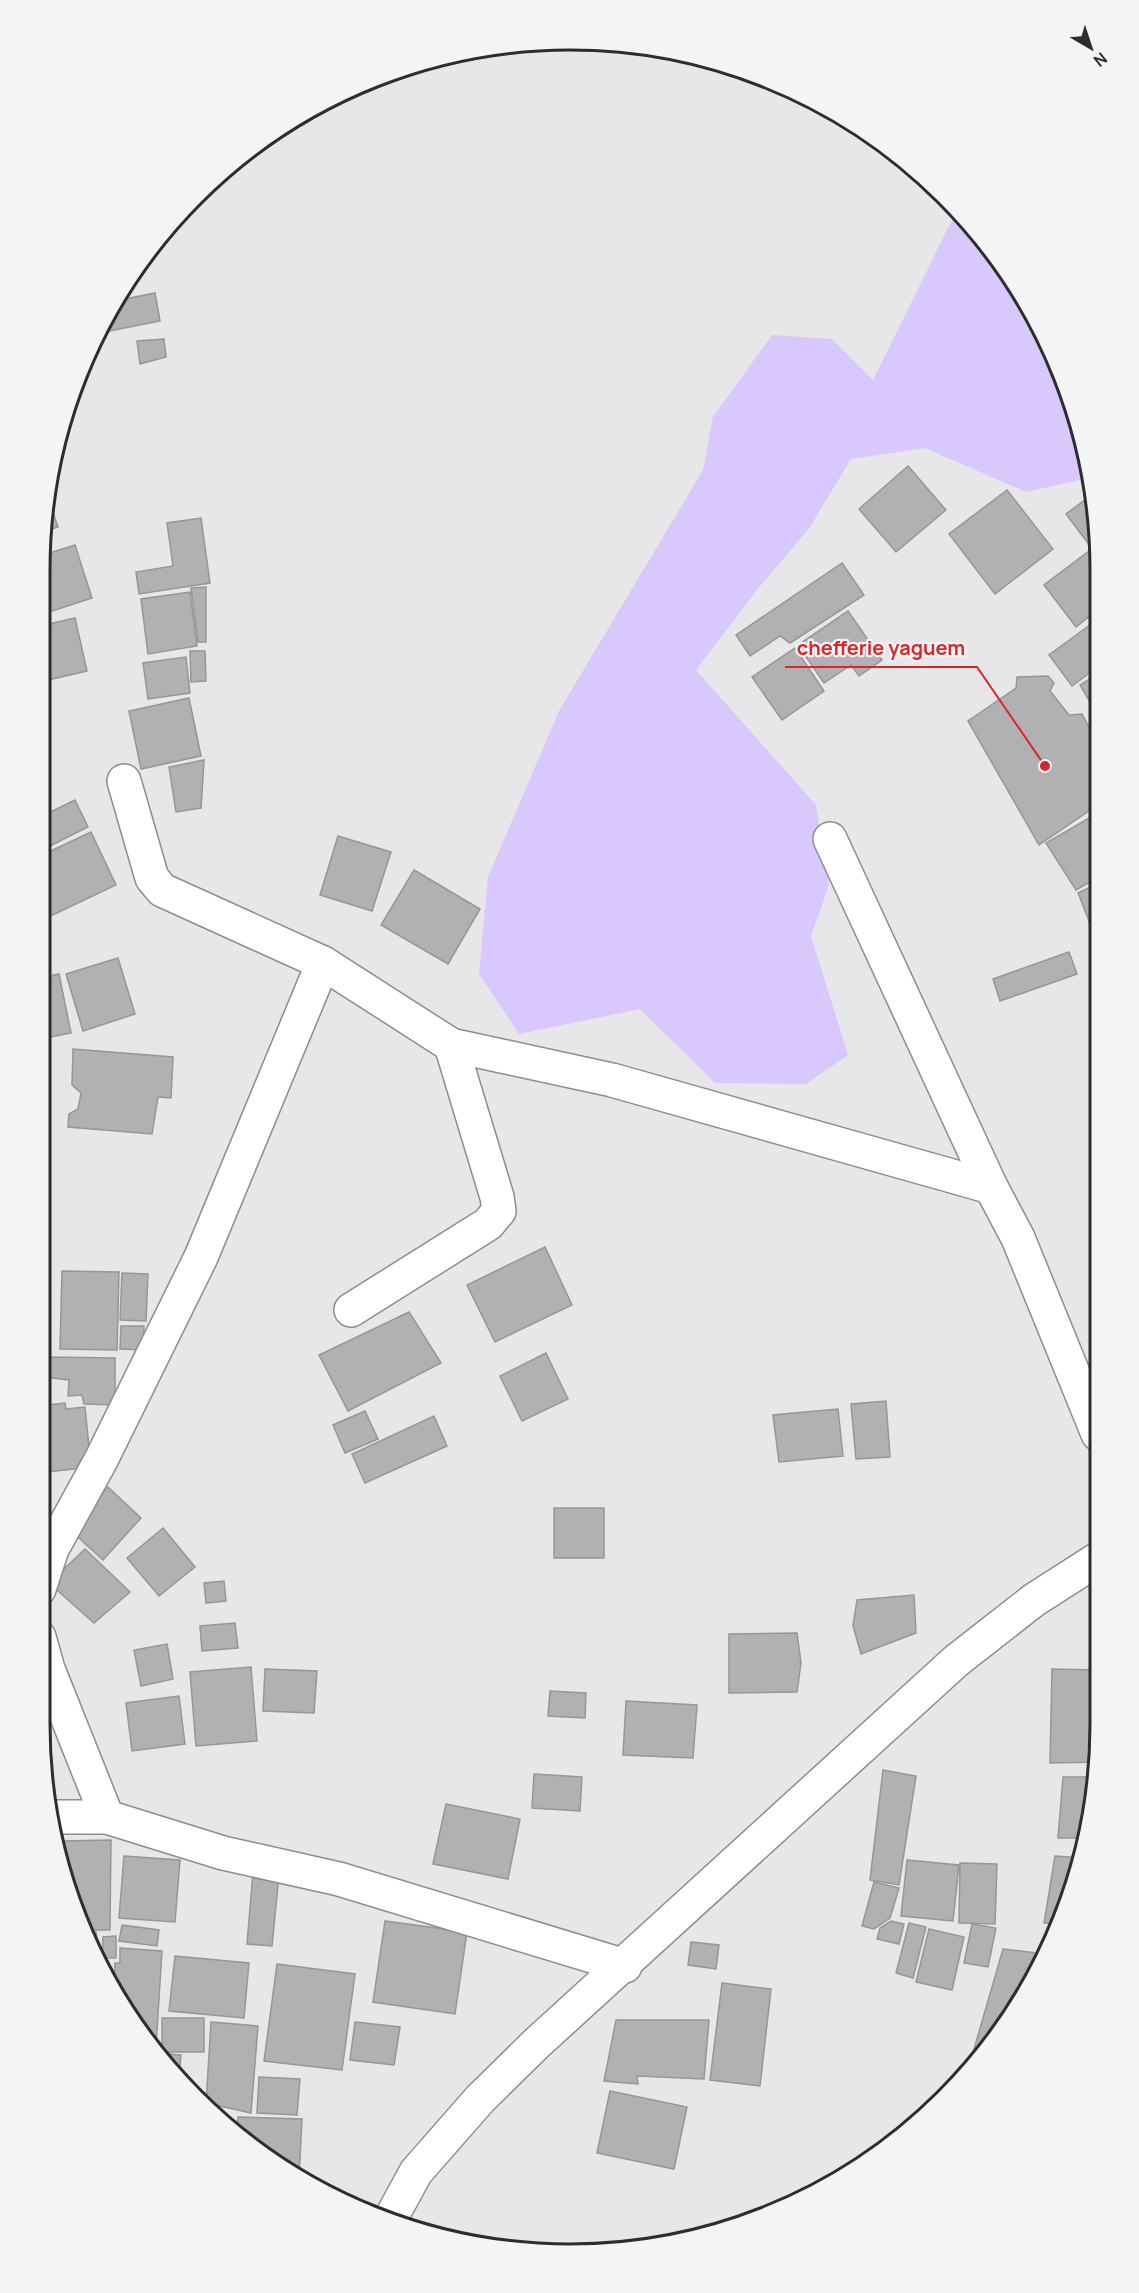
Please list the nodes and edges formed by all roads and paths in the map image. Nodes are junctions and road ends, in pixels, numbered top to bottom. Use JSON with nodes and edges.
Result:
{"nodes":[{"id":1,"x":124,"y":781,"type":"dead end"},
{"id":2,"x":830,"y":839,"type":"dead end"},
{"id":3,"x":323,"y":963,"type":"junction"},
{"id":4,"x":451,"y":1045,"type":"junction"},
{"id":5,"x":991,"y":1187,"type":"junction"},
{"id":6,"x":351,"y":1310,"type":"dead end"},
{"id":7,"x":1090,"y":1414,"type":"edge"},
{"id":8,"x":50,"y":1555,"type":"edge"},
{"id":9,"x":1090,"y":1564,"type":"edge"},
{"id":10,"x":50,"y":1674,"type":"edge"},
{"id":11,"x":58,"y":1817,"type":"edge"},
{"id":12,"x":107,"y":1817,"type":"junction"},
{"id":13,"x":625,"y":1966,"type":"junction"},
{"id":14,"x":394,"y":2213,"type":"edge"}],
"edges":[{"from":1,"to":3,"type":"street"},
{"from":2,"to":5,"type":"street"},
{"from":3,"to":4,"type":"street"},
{"from":3,"to":8,"type":"street"},
{"from":4,"to":5,"type":"street"},
{"from":4,"to":6,"type":"street"},
{"from":5,"to":7,"type":"street"},
{"from":9,"to":13,"type":"street"},
{"from":10,"to":12,"type":"street"},
{"from":11,"to":12,"type":"street"},
{"from":12,"to":13,"type":"street"},
{"from":13,"to":14,"type":"street"}]}
